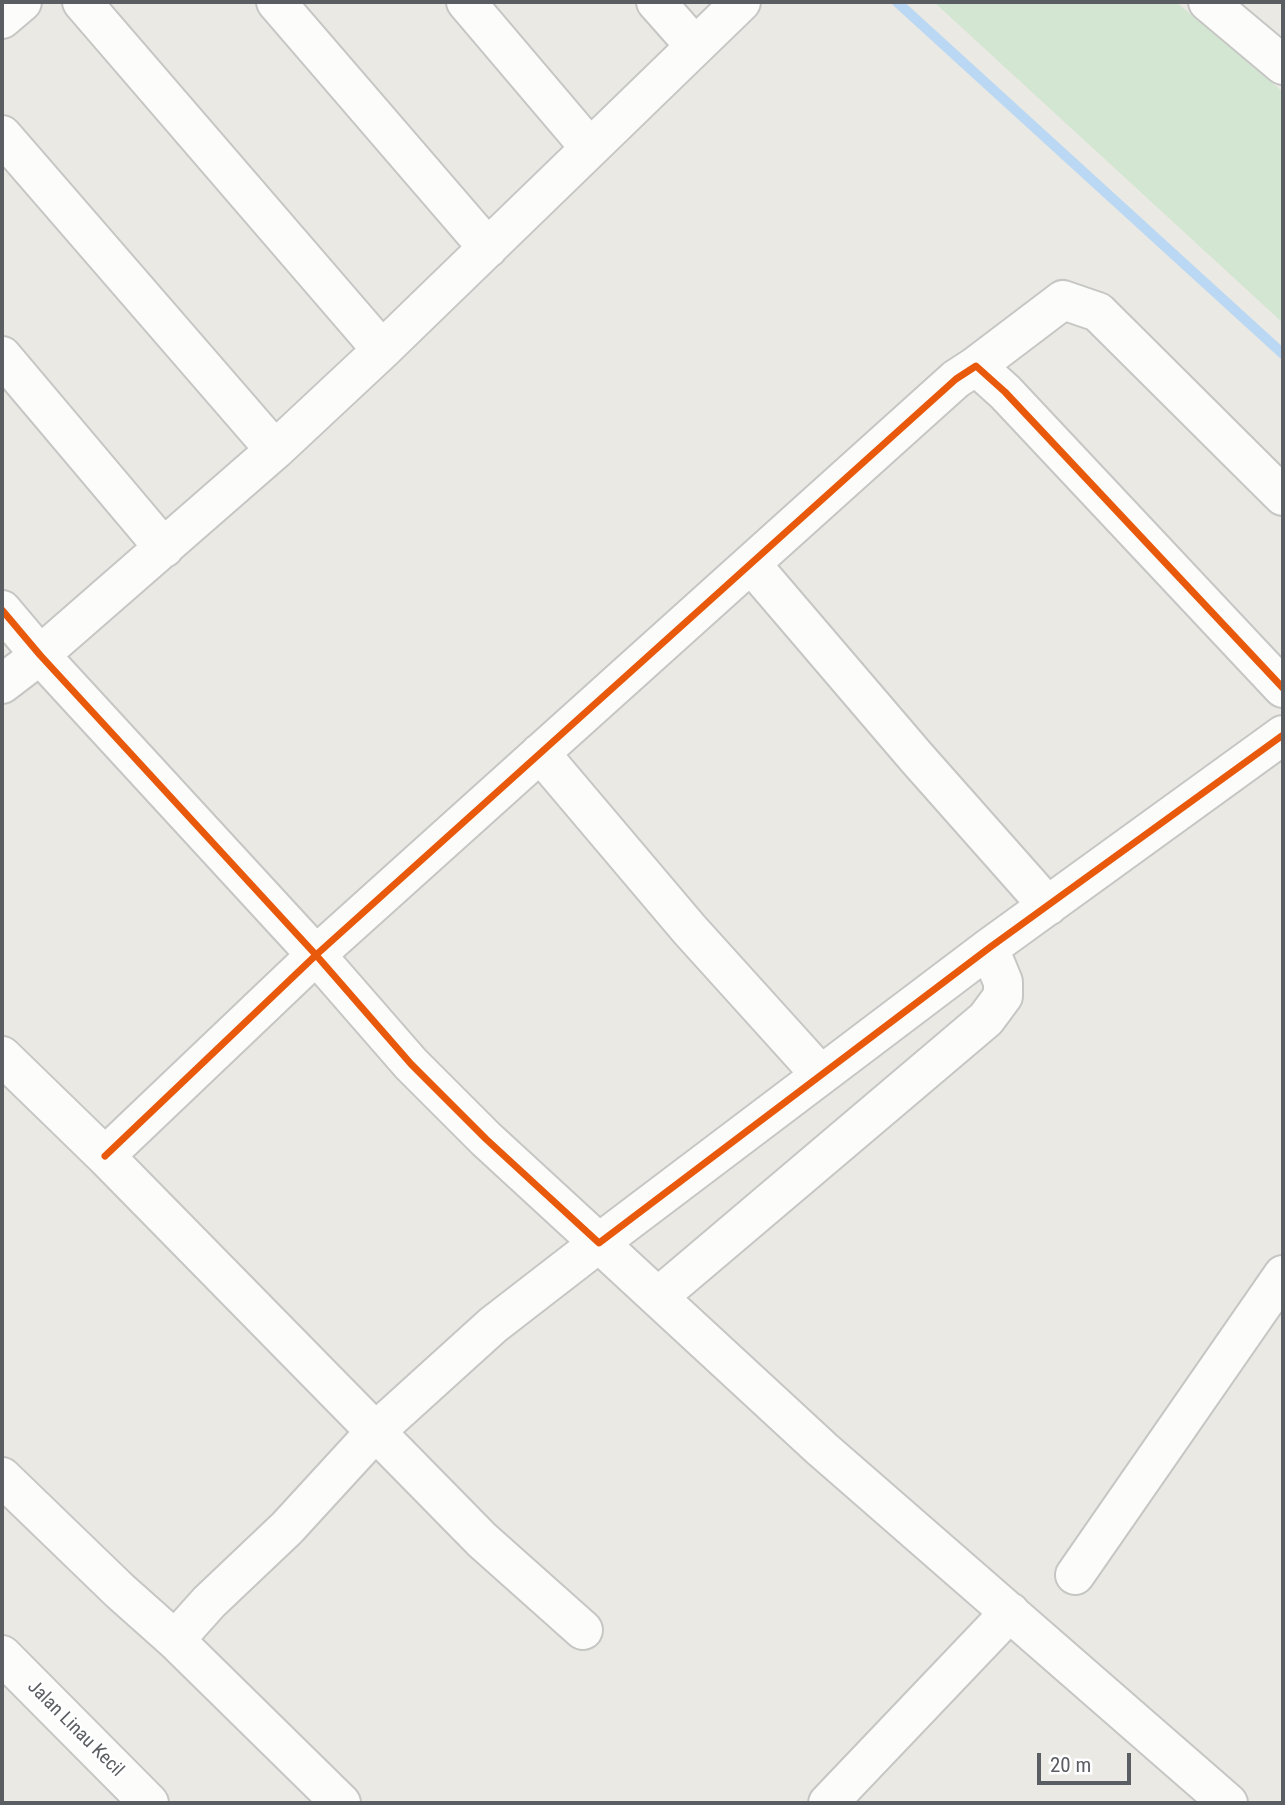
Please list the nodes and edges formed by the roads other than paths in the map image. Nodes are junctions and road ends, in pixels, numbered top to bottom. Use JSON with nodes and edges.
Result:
{"nodes":[{"id":1,"x":22,"y":2,"type":"edge"},
{"id":2,"x":82,"y":2,"type":"edge"},
{"id":3,"x":276,"y":2,"type":"edge"},
{"id":4,"x":466,"y":2,"type":"edge"},
{"id":5,"x":656,"y":2,"type":"edge"},
{"id":6,"x":741,"y":2,"type":"edge"},
{"id":7,"x":1208,"y":2,"type":"edge"},
{"id":8,"x":2,"y":19,"type":"edge"},
{"id":9,"x":695,"y":46,"type":"junction"},
{"id":10,"x":1283,"y":65,"type":"edge"},
{"id":11,"x":2,"y":135,"type":"edge"},
{"id":12,"x":590,"y":148,"type":"junction"},
{"id":13,"x":488,"y":248,"type":"junction"},
{"id":14,"x":382,"y":349,"type":"junction"},
{"id":15,"x":2,"y":356,"type":"edge"},
{"id":16,"x":976,"y":366,"type":"junction"},
{"id":17,"x":275,"y":450,"type":"junction"},
{"id":18,"x":1283,"y":496,"type":"edge"},
{"id":19,"x":164,"y":548,"type":"junction"},
{"id":20,"x":751,"y":564,"type":"junction"},
{"id":21,"x":2,"y":610,"type":"edge"},
{"id":22,"x":40,"y":655,"type":"junction"},
{"id":23,"x":2,"y":684,"type":"edge"},
{"id":24,"x":1283,"y":688,"type":"edge"},
{"id":25,"x":1283,"y":735,"type":"edge"},
{"id":26,"x":540,"y":753,"type":"junction"},
{"id":27,"x":1048,"y":906,"type":"junction"},
{"id":28,"x":989,"y":948,"type":"junction"},
{"id":29,"x":316,"y":955,"type":"junction"},
{"id":30,"x":2,"y":1056,"type":"edge"},
{"id":31,"x":821,"y":1075,"type":"junction"},
{"id":32,"x":105,"y":1156,"type":"junction"},
{"id":33,"x":599,"y":1243,"type":"junction"},
{"id":34,"x":1283,"y":1275,"type":"edge"},
{"id":35,"x":658,"y":1297,"type":"junction"},
{"id":36,"x":376,"y":1431,"type":"junction"},
{"id":37,"x":2,"y":1477,"type":"edge"},
{"id":38,"x":1075,"y":1575,"type":"dead end"},
{"id":39,"x":1010,"y":1612,"type":"junction"},
{"id":40,"x":583,"y":1630,"type":"dead end"},
{"id":41,"x":175,"y":1640,"type":"junction"},
{"id":42,"x":2,"y":1655,"type":"edge"},
{"id":43,"x":1222,"y":1801,"type":"edge"},
{"id":44,"x":149,"y":1803,"type":"edge"},
{"id":45,"x":341,"y":1803,"type":"edge"},
{"id":46,"x":828,"y":1803,"type":"edge"}],
"edges":[{"from":1,"to":8,"type":"street"},
{"from":2,"to":14,"type":"street"},
{"from":3,"to":13,"type":"street"},
{"from":4,"to":12,"type":"street"},
{"from":5,"to":9,"type":"street"},
{"from":6,"to":9,"type":"street"},
{"from":7,"to":10,"type":"street"},
{"from":9,"to":12,"type":"street"},
{"from":11,"to":17,"type":"street"},
{"from":12,"to":13,"type":"street"},
{"from":13,"to":14,"type":"street"},
{"from":14,"to":17,"type":"street"},
{"from":15,"to":19,"type":"street"},
{"from":16,"to":18,"type":"street"},
{"from":16,"to":20,"type":"street"},
{"from":16,"to":24,"type":"street"},
{"from":17,"to":19,"type":"street"},
{"from":19,"to":22,"type":"street"},
{"from":20,"to":26,"type":"street"},
{"from":20,"to":27,"type":"street"},
{"from":21,"to":22,"type":"street"},
{"from":22,"to":23,"type":"street"},
{"from":22,"to":29,"type":"street"},
{"from":25,"to":27,"type":"street"},
{"from":26,"to":29,"type":"street"},
{"from":26,"to":31,"type":"street"},
{"from":27,"to":28,"type":"street"},
{"from":28,"to":31,"type":"street"},
{"from":28,"to":35,"type":"street"},
{"from":29,"to":32,"type":"street"},
{"from":29,"to":33,"type":"street"},
{"from":30,"to":32,"type":"street"},
{"from":31,"to":33,"type":"street"},
{"from":32,"to":36,"type":"street"},
{"from":33,"to":35,"type":"street"},
{"from":33,"to":36,"type":"street"},
{"from":34,"to":38,"type":"street"},
{"from":35,"to":39,"type":"street"},
{"from":36,"to":40,"type":"street"},
{"from":36,"to":41,"type":"street"},
{"from":37,"to":41,"type":"street"},
{"from":39,"to":43,"type":"street"},
{"from":39,"to":46,"type":"street"},
{"from":41,"to":45,"type":"street"},
{"from":42,"to":44,"type":"street","name":"Jalan Linau Kecil"}]}
